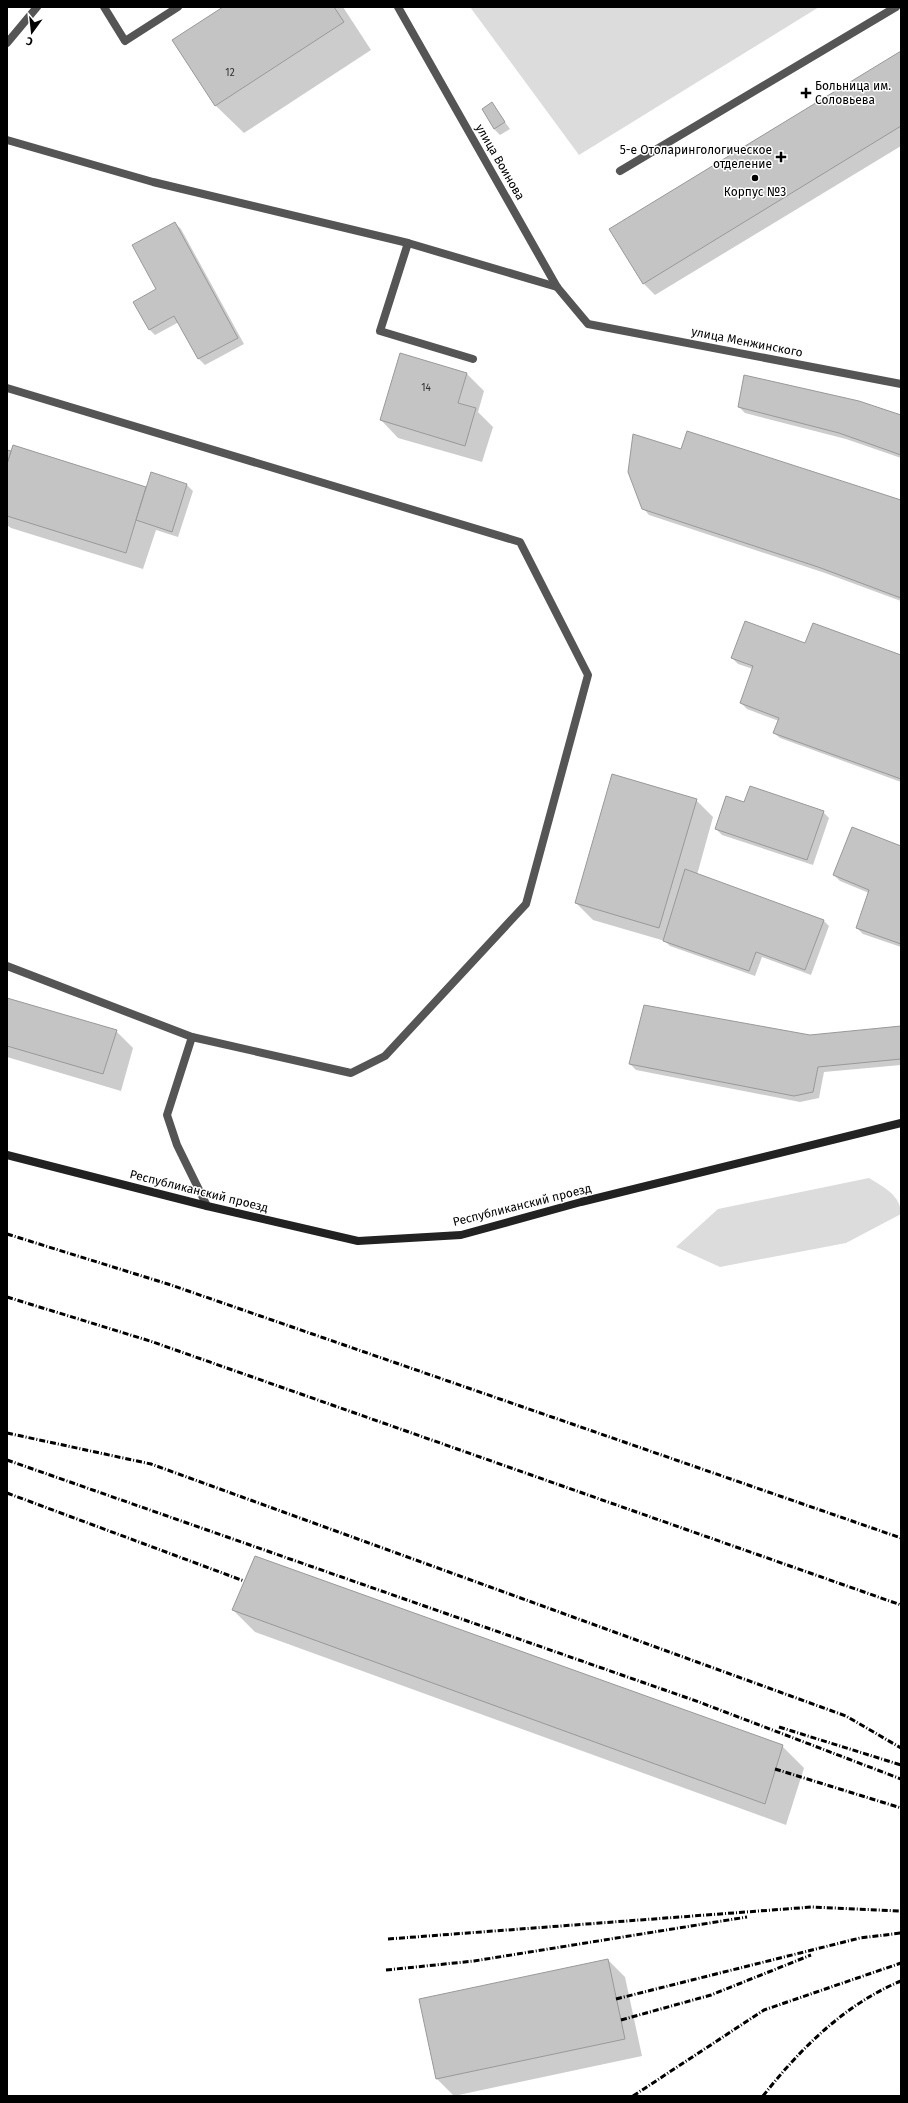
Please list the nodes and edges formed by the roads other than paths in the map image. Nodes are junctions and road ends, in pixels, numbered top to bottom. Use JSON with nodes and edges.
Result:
{"nodes":[{"id":1,"x":37,"y":7,"type":"edge"},
{"id":2,"x":104,"y":7,"type":"edge"},
{"id":3,"x":178,"y":7,"type":"edge"},
{"id":4,"x":398,"y":7,"type":"edge"},
{"id":5,"x":896,"y":7,"type":"edge"},
{"id":6,"x":7,"y":43,"type":"edge"},
{"id":7,"x":7,"y":140,"type":"edge"},
{"id":8,"x":620,"y":170,"type":"dead end"},
{"id":9,"x":408,"y":243,"type":"junction"},
{"id":10,"x":557,"y":287,"type":"junction"},
{"id":11,"x":588,"y":324,"type":"joint"},
{"id":12,"x":473,"y":359,"type":"dead end"},
{"id":13,"x":901,"y":384,"type":"edge"},
{"id":14,"x":7,"y":388,"type":"edge"},
{"id":15,"x":7,"y":966,"type":"edge"},
{"id":16,"x":192,"y":1037,"type":"junction"},
{"id":17,"x":901,"y":1123,"type":"edge"},
{"id":18,"x":7,"y":1155,"type":"edge"},
{"id":19,"x":207,"y":1206,"type":"junction"}],
"edges":[{"from":1,"to":6,"type":"street"},
{"from":2,"to":3,"type":"street"},
{"from":4,"to":10,"type":"street","name":"улица Воинова"},
{"from":5,"to":8,"type":"street"},
{"from":7,"to":9,"type":"street"},
{"from":9,"to":10,"type":"street"},
{"from":9,"to":12,"type":"street"},
{"from":10,"to":11,"type":"street","name":"улица Воинова"},
{"from":11,"to":13,"type":"street","name":"улица Менжинского"},
{"from":14,"to":16,"type":"street"},
{"from":15,"to":16,"type":"street"},
{"from":16,"to":19,"type":"street"},
{"from":17,"to":19,"type":"main road","name":"Республиканский проезд"},
{"from":18,"to":19,"type":"main road","name":"Республиканский проезд"}]}
